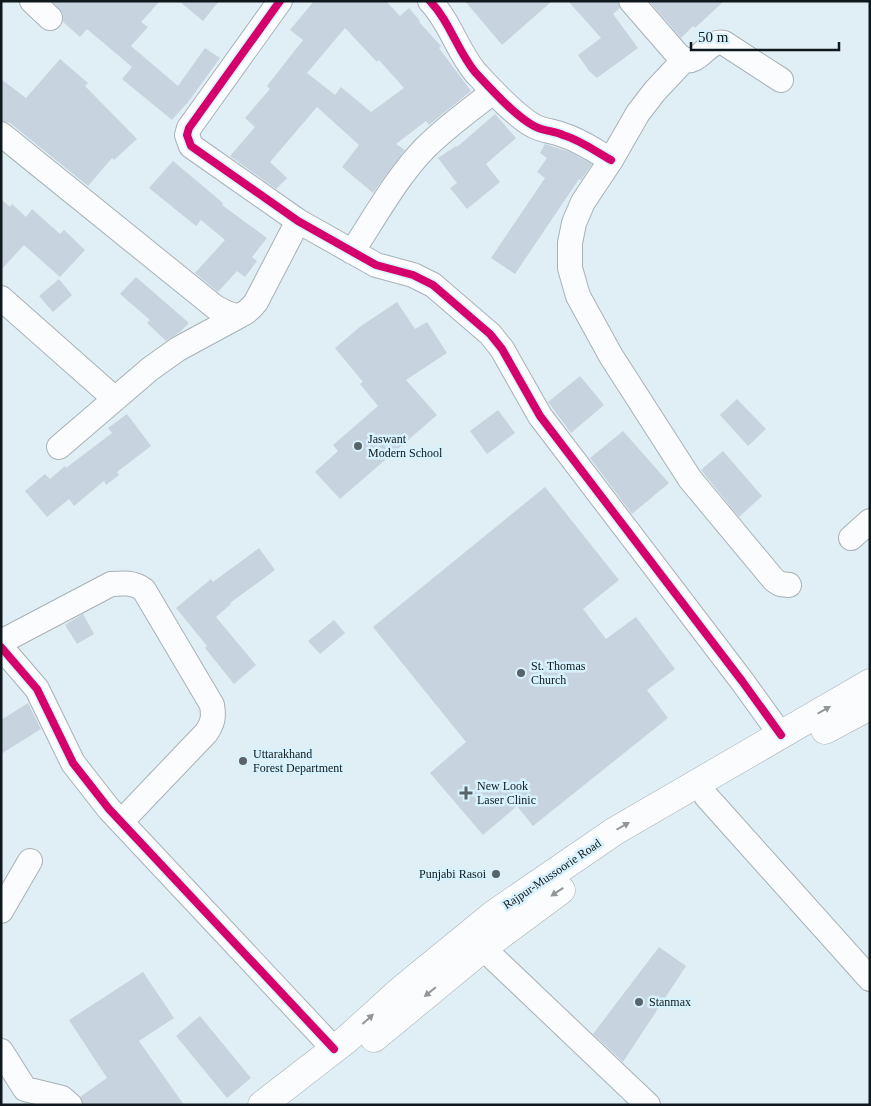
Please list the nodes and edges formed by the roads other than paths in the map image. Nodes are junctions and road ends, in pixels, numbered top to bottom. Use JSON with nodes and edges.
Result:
{"nodes":[{"id":1,"x":32,"y":1,"type":"edge"},
{"id":2,"x":280,"y":1,"type":"edge"},
{"id":3,"x":430,"y":1,"type":"edge"},
{"id":4,"x":631,"y":1,"type":"edge"},
{"id":5,"x":50,"y":18,"type":"dead end"},
{"id":6,"x":684,"y":60,"type":"junction"},
{"id":7,"x":781,"y":80,"type":"dead end"},
{"id":8,"x":494,"y":92,"type":"junction"},
{"id":9,"x":1,"y":134,"type":"edge"},
{"id":10,"x":611,"y":160,"type":"junction"},
{"id":11,"x":298,"y":221,"type":"junction"},
{"id":12,"x":352,"y":252,"type":"junction"},
{"id":13,"x":1,"y":298,"type":"edge"},
{"id":14,"x":239,"y":316,"type":"junction"},
{"id":15,"x":115,"y":399,"type":"junction"},
{"id":16,"x":59,"y":447,"type":"dead end"},
{"id":17,"x":869,"y":522,"type":"edge"},
{"id":18,"x":851,"y":538,"type":"dead end"},
{"id":19,"x":789,"y":585,"type":"dead end"},
{"id":20,"x":1,"y":642,"type":"edge"},
{"id":21,"x":1,"y":647,"type":"edge"},
{"id":22,"x":870,"y":683,"type":"edge"},
{"id":23,"x":870,"y":706,"type":"edge"},
{"id":24,"x":781,"y":735,"type":"junction"},
{"id":25,"x":706,"y":796,"type":"junction"},
{"id":26,"x":121,"y":822,"type":"junction"},
{"id":27,"x":30,"y":861,"type":"dead end"},
{"id":28,"x":1,"y":911,"type":"edge"},
{"id":29,"x":484,"y":948,"type":"junction"},
{"id":30,"x":870,"y":979,"type":"edge"},
{"id":31,"x":334,"y":1049,"type":"junction"},
{"id":32,"x":1,"y":1051,"type":"edge"},
{"id":33,"x":70,"y":1105,"type":"edge"},
{"id":34,"x":262,"y":1105,"type":"edge"},
{"id":35,"x":289,"y":1105,"type":"edge"},
{"id":36,"x":648,"y":1105,"type":"edge"}],
"edges":[{"from":1,"to":5,"type":"street"},
{"from":2,"to":11,"type":"street"},
{"from":3,"to":8,"type":"street"},
{"from":4,"to":6,"type":"street"},
{"from":6,"to":7,"type":"street"},
{"from":6,"to":10,"type":"street"},
{"from":8,"to":10,"type":"street"},
{"from":8,"to":12,"type":"street"},
{"from":9,"to":14,"type":"street"},
{"from":10,"to":19,"type":"street"},
{"from":11,"to":12,"type":"street"},
{"from":11,"to":14,"type":"street"},
{"from":12,"to":24,"type":"street"},
{"from":13,"to":15,"type":"street"},
{"from":14,"to":15,"type":"street"},
{"from":15,"to":16,"type":"street"},
{"from":17,"to":18,"type":"street"},
{"from":20,"to":26,"type":"street"},
{"from":21,"to":26,"type":"street"},
{"from":24,"to":22,"type":"main road","name":"Rajpur-Mussoorie Road","one_way":true},
{"from":23,"to":25,"type":"main road","name":"Rajpur-Mussoorie Road"},
{"from":31,"to":24,"type":"main road","name":"Rajpur-Mussoorie Road","one_way":true},
{"from":25,"to":29,"type":"main road","name":"Rajpur-Mussoorie Road","one_way":true},
{"from":25,"to":30,"type":"street"},
{"from":26,"to":31,"type":"street"},
{"from":27,"to":28,"type":"street"},
{"from":29,"to":35,"type":"main road","name":"Rajpur-Mussoorie Road","one_way":true},
{"from":29,"to":36,"type":"street"},
{"from":31,"to":34,"type":"main road","name":"Rajpur-Mussoorie Road"},
{"from":32,"to":33,"type":"street"}]}
